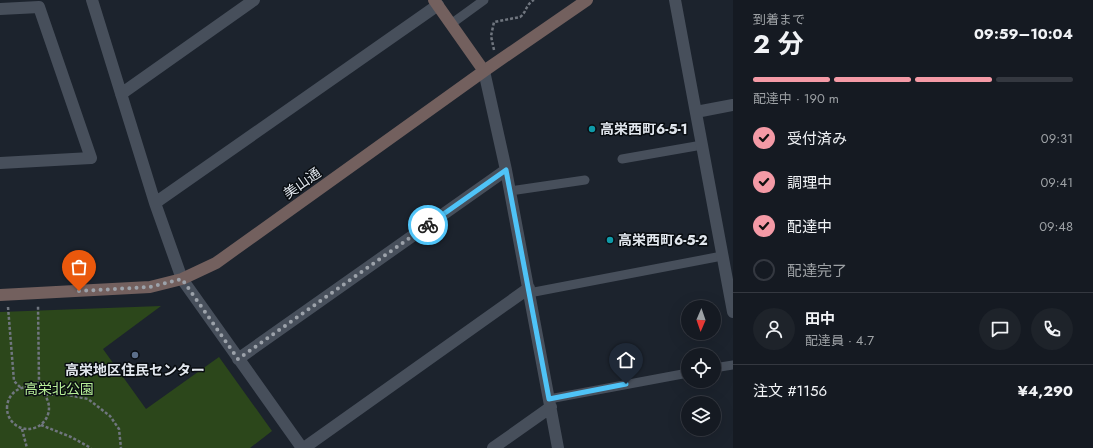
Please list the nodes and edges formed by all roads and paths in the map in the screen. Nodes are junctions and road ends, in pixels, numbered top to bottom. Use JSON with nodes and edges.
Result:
{"nodes":[{"id":1,"x":92,"y":0,"type":"edge"},
{"id":2,"x":254,"y":0,"type":"edge"},
{"id":3,"x":484,"y":0,"type":"edge"},
{"id":4,"x":534,"y":0,"type":"edge"},
{"id":5,"x":587,"y":0,"type":"edge"},
{"id":6,"x":675,"y":0,"type":"edge"},
{"id":7,"x":436,"y":3,"type":"edge"},
{"id":8,"x":0,"y":9,"type":"edge"},
{"id":9,"x":451,"y":24,"type":"junction"},
{"id":10,"x":498,"y":62,"type":"junction"},
{"id":11,"x":484,"y":71,"type":"junction"},
{"id":12,"x":121,"y":94,"type":"junction"},
{"id":13,"x":733,"y":105,"type":"edge"},
{"id":14,"x":696,"y":112,"type":"junction"},
{"id":15,"x":702,"y":145,"type":"junction"},
{"id":16,"x":622,"y":159,"type":"dead end"},
{"id":17,"x":0,"y":162,"type":"edge"},
{"id":18,"x":506,"y":170,"type":"junction"},
{"id":19,"x":585,"y":180,"type":"dead end"},
{"id":20,"x":510,"y":191,"type":"junction"},
{"id":21,"x":155,"y":203,"type":"junction"},
{"id":22,"x":722,"y":256,"type":"junction"},
{"id":23,"x":182,"y":279,"type":"junction"},
{"id":24,"x":529,"y":290,"type":"junction"},
{"id":25,"x":36,"y":293,"type":"junction"},
{"id":26,"x":4,"y":294,"type":"edge"},
{"id":27,"x":733,"y":312,"type":"edge"},
{"id":28,"x":238,"y":359,"type":"junction"},
{"id":29,"x":733,"y":364,"type":"edge"},
{"id":30,"x":721,"y":367,"type":"edge"},
{"id":31,"x":681,"y":375,"type":"edge"},
{"id":32,"x":21,"y":388,"type":"junction"},
{"id":33,"x":34,"y":388,"type":"junction"},
{"id":34,"x":45,"y":395,"type":"junction"},
{"id":35,"x":550,"y":403,"type":"junction"},
{"id":36,"x":41,"y":425,"type":"junction"},
{"id":37,"x":22,"y":429,"type":"junction"},
{"id":38,"x":27,"y":448,"type":"edge"},
{"id":39,"x":90,"y":448,"type":"edge"},
{"id":40,"x":121,"y":448,"type":"edge"},
{"id":41,"x":303,"y":448,"type":"edge"},
{"id":42,"x":494,"y":448,"type":"edge"},
{"id":43,"x":558,"y":448,"type":"edge"}],
"edges":[{"from":1,"to":12,"type":"street"},
{"from":2,"to":12,"type":"street"},
{"from":3,"to":9,"type":"lane"},
{"from":4,"to":10,"type":"path"},
{"from":5,"to":10,"type":"street","name":"美山通"},
{"from":6,"to":14,"type":"street"},
{"from":7,"to":9,"type":"street"},
{"from":7,"to":21,"type":"street"},
{"from":8,"to":17,"type":"street"},
{"from":9,"to":11,"type":"street"},
{"from":10,"to":11,"type":"street","name":"美山通"},
{"from":11,"to":18,"type":"street"},
{"from":11,"to":23,"type":"street","name":"美山通"},
{"from":12,"to":21,"type":"street"},
{"from":13,"to":14,"type":"street"},
{"from":14,"to":15,"type":"street"},
{"from":15,"to":16,"type":"lane"},
{"from":15,"to":22,"type":"street"},
{"from":18,"to":20,"type":"street"},
{"from":18,"to":28,"type":"street"},
{"from":19,"to":20,"type":"lane"},
{"from":20,"to":24,"type":"street"},
{"from":21,"to":23,"type":"street"},
{"from":22,"to":24,"type":"lane"},
{"from":22,"to":27,"type":"street"},
{"from":23,"to":25,"type":"street","name":"美山通"},
{"from":23,"to":28,"type":"street"},
{"from":24,"to":35,"type":"street"},
{"from":24,"to":41,"type":"street"},
{"from":25,"to":26,"type":"street","name":"美山通"},
{"from":25,"to":33,"type":"path"},
{"from":26,"to":32,"type":"path"},
{"from":28,"to":41,"type":"street"},
{"from":29,"to":30,"type":"lane"},
{"from":31,"to":35,"type":"lane"},
{"from":32,"to":33,"type":"path"},
{"from":32,"to":37,"type":"path"},
{"from":33,"to":34,"type":"path"},
{"from":34,"to":36,"type":"path"},
{"from":34,"to":40,"type":"path"},
{"from":35,"to":42,"type":"street"},
{"from":35,"to":43,"type":"street"},
{"from":36,"to":37,"type":"path"},
{"from":36,"to":39,"type":"path"},
{"from":37,"to":38,"type":"path"}]}
